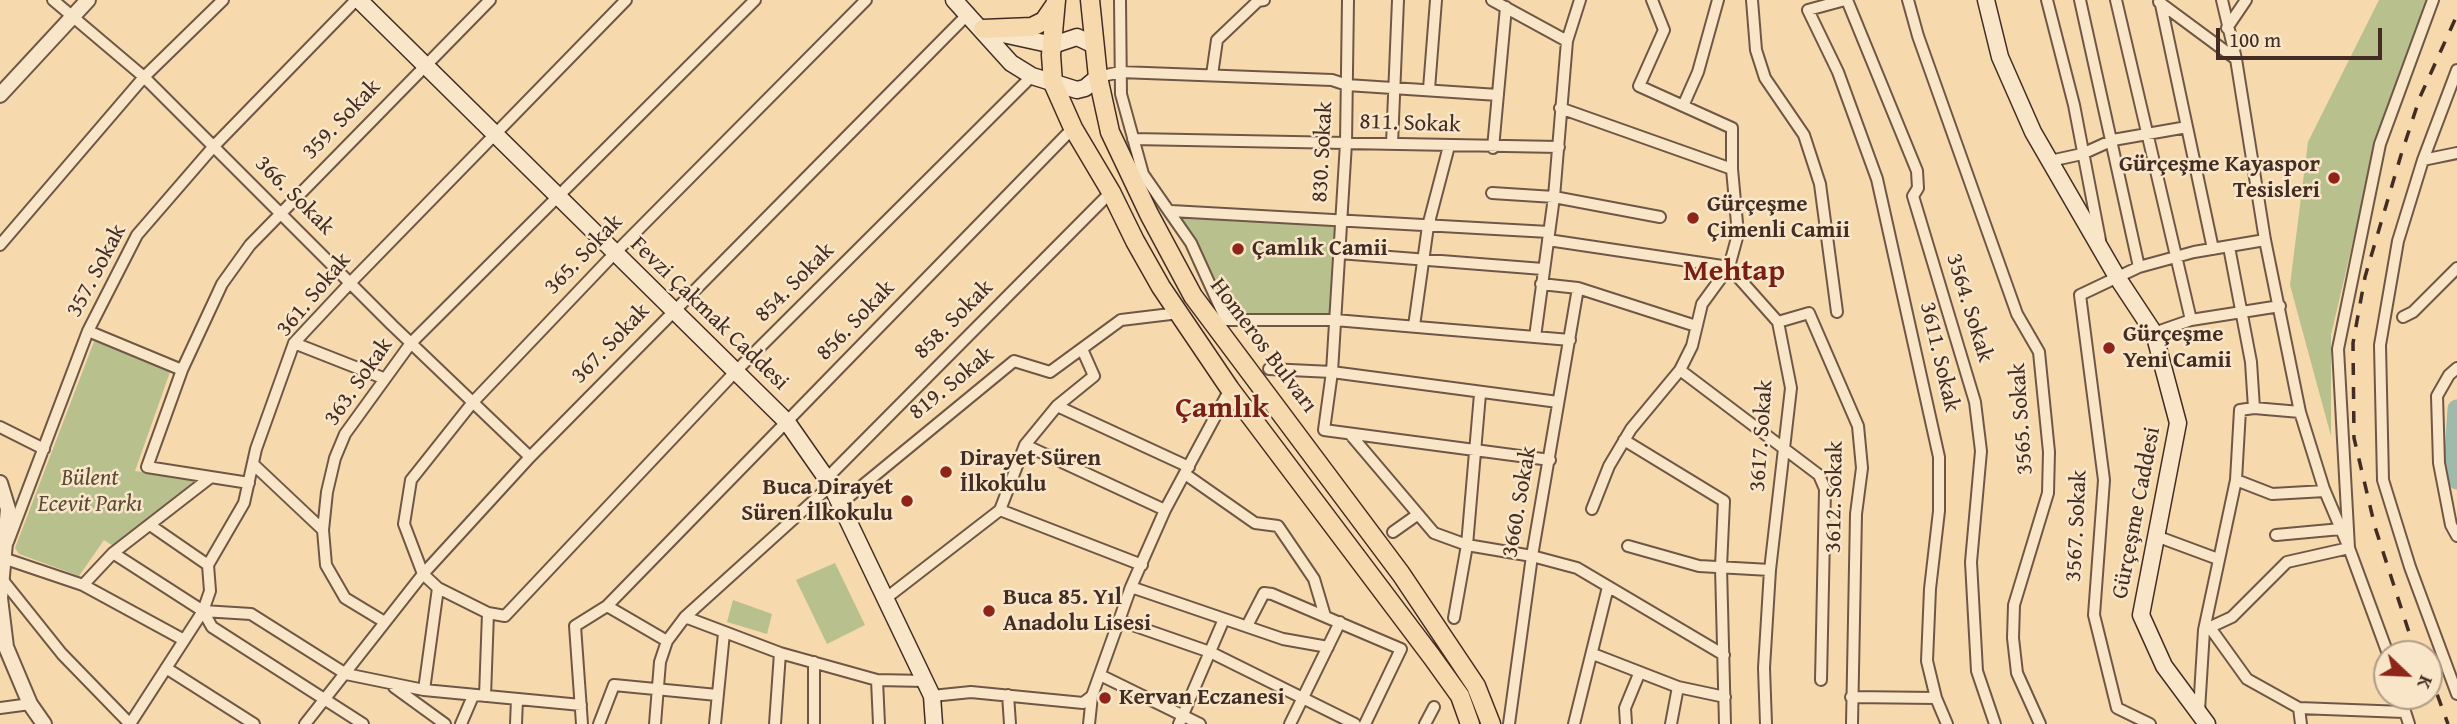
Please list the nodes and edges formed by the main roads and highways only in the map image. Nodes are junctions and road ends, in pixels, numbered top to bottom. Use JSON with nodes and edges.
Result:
{"nodes":[{"id":1,"x":358,"y":0,"type":"edge"},
{"id":2,"x":954,"y":0,"type":"edge"},
{"id":3,"x":1090,"y":0,"type":"edge"},
{"id":4,"x":1986,"y":0,"type":"edge"},
{"id":5,"x":1056,"y":2,"type":"edge"},
{"id":6,"x":983,"y":29,"type":"junction"},
{"id":7,"x":1052,"y":45,"type":"junction"},
{"id":8,"x":1094,"y":45,"type":"junction"},
{"id":9,"x":1098,"y":77,"type":"junction"},
{"id":10,"x":1053,"y":83,"type":"junction"},
{"id":11,"x":1143,"y":174,"type":"road end"},
{"id":12,"x":1149,"y":214,"type":"junction"},
{"id":13,"x":1226,"y":320,"type":"road end"},
{"id":14,"x":1235,"y":352,"type":"junction"},
{"id":15,"x":2203,"y":718,"type":"edge"},
{"id":16,"x":934,"y":724,"type":"edge"},
{"id":17,"x":1470,"y":724,"type":"edge"},
{"id":18,"x":1491,"y":724,"type":"edge"}],
"edges":[{"from":1,"to":16,"type":"main road","name":"Fevzi Çakmak Caddesi"},
{"from":2,"to":6,"type":"main road"},
{"from":3,"to":8,"type":"main road","name":"Homeros Bulvarı"},
{"from":4,"to":15,"type":"main road","name":"Gürçeşme Caddesi"},
{"from":5,"to":6,"type":"main road"},
{"from":5,"to":7,"type":"main road"},
{"from":6,"to":7,"type":"main road"},
{"from":6,"to":10,"type":"main road"},
{"from":7,"to":8,"type":"main road"},
{"from":7,"to":10,"type":"main road"},
{"from":8,"to":9,"type":"main road","name":"Homeros Bulvarı"},
{"from":9,"to":10,"type":"main road"},
{"from":9,"to":12,"type":"main road","name":"Homeros Bulvarı"},
{"from":10,"to":17,"type":"main road","name":"Homeros Bulvarı"},
{"from":11,"to":12,"type":"main road"},
{"from":12,"to":14,"type":"main road","name":"Homeros Bulvarı"},
{"from":13,"to":14,"type":"main road"},
{"from":14,"to":18,"type":"main road","name":"Homeros Bulvarı"}]}
